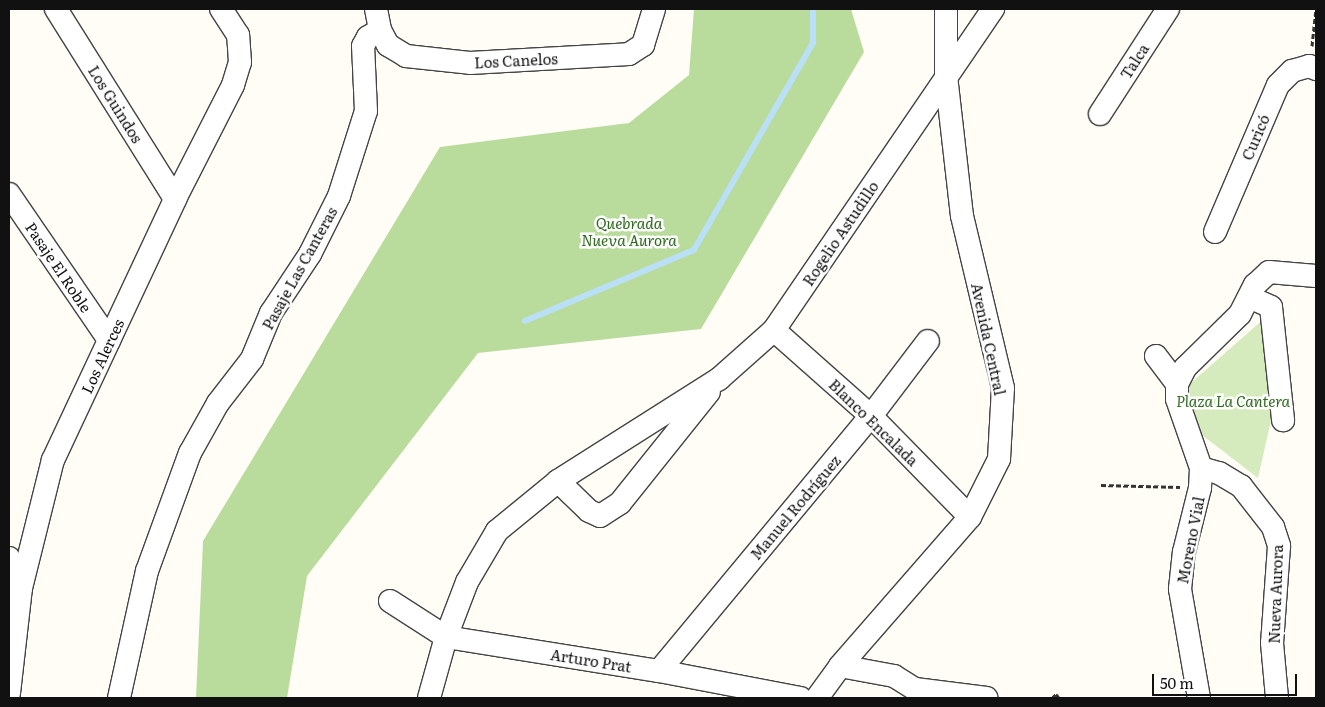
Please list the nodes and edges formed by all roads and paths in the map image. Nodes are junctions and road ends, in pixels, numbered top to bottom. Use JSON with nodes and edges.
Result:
{"nodes":[{"id":1,"x":56,"y":9,"type":"edge"},
{"id":2,"x":221,"y":9,"type":"edge"},
{"id":3,"x":946,"y":9,"type":"edge"},
{"id":4,"x":993,"y":9,"type":"edge"},
{"id":5,"x":1168,"y":9,"type":"edge"},
{"id":6,"x":1316,"y":9,"type":"edge"},
{"id":7,"x":652,"y":18,"type":"edge"},
{"id":8,"x":378,"y":20,"type":"edge"},
{"id":9,"x":1313,"y":68,"type":"edge"},
{"id":10,"x":946,"y":76,"type":"junction"},
{"id":11,"x":1100,"y":114,"type":"dead end"},
{"id":12,"x":9,"y":194,"type":"edge"},
{"id":13,"x":175,"y":199,"type":"junction"},
{"id":14,"x":1215,"y":232,"type":"dead end"},
{"id":15,"x":1316,"y":276,"type":"edge"},
{"id":16,"x":1252,"y":291,"type":"junction"},
{"id":17,"x":774,"y":330,"type":"junction"},
{"id":18,"x":109,"y":340,"type":"junction"},
{"id":19,"x":928,"y":341,"type":"dead end"},
{"id":20,"x":1156,"y":356,"type":"dead end"},
{"id":21,"x":719,"y":379,"type":"junction"},
{"id":22,"x":1177,"y":384,"type":"junction"},
{"id":23,"x":871,"y":416,"type":"junction"},
{"id":24,"x":1283,"y":420,"type":"dead end"},
{"id":25,"x":1201,"y":478,"type":"junction"},
{"id":26,"x":558,"y":481,"type":"junction"},
{"id":27,"x":1100,"y":485,"type":"dead end"},
{"id":28,"x":970,"y":517,"type":"junction"},
{"id":29,"x":9,"y":558,"type":"edge"},
{"id":30,"x":21,"y":588,"type":"junction"},
{"id":31,"x":390,"y":601,"type":"dead end"},
{"id":32,"x":446,"y":637,"type":"junction"},
{"id":33,"x":840,"y":666,"type":"junction"},
{"id":34,"x":658,"y":671,"type":"junction"},
{"id":35,"x":9,"y":693,"type":"edge"},
{"id":36,"x":918,"y":693,"type":"edge"},
{"id":37,"x":119,"y":698,"type":"edge"},
{"id":38,"x":429,"y":698,"type":"edge"},
{"id":39,"x":800,"y":698,"type":"edge"},
{"id":40,"x":817,"y":698,"type":"edge"},
{"id":41,"x":986,"y":698,"type":"edge"},
{"id":42,"x":1052,"y":698,"type":"edge"},
{"id":43,"x":1059,"y":698,"type":"edge"},
{"id":44,"x":1199,"y":698,"type":"edge"},
{"id":45,"x":1277,"y":698,"type":"edge"}],
"edges":[{"from":1,"to":13,"type":"street","name":"Los Guindos"},
{"from":2,"to":13,"type":"street","name":"Los Alerces"},
{"from":3,"to":10,"type":"street","name":"Avenida Central"},
{"from":4,"to":10,"type":"street","name":"Rogelio Astudillo"},
{"from":5,"to":11,"type":"street","name":"Talca"},
{"from":6,"to":9,"type":"path"},
{"from":7,"to":8,"type":"street","name":"Los Canelos"},
{"from":8,"to":37,"type":"street","name":"Pasaje Las Canteras"},
{"from":9,"to":14,"type":"street","name":"Curicó"},
{"from":10,"to":17,"type":"street","name":"Rogelio Astudillo"},
{"from":10,"to":28,"type":"street","name":"Avenida Central"},
{"from":12,"to":18,"type":"street","name":"Pasaje El Roble"},
{"from":13,"to":18,"type":"street","name":"Los Alerces"},
{"from":15,"to":16,"type":"street"},
{"from":16,"to":22,"type":"street"},
{"from":16,"to":24,"type":"street"},
{"from":17,"to":21,"type":"street","name":"Rogelio Astudillo"},
{"from":17,"to":23,"type":"street","name":"Blanco Encalada"},
{"from":18,"to":30,"type":"street","name":"Los Alerces"},
{"from":19,"to":23,"type":"street","name":"Manuel Rodríguez"},
{"from":20,"to":22,"type":"street"},
{"from":21,"to":26,"type":"street","name":"Rogelio Astudillo"},
{"from":21,"to":26,"type":"street","name":"Rogelio Astudillo"},
{"from":22,"to":25,"type":"street"},
{"from":23,"to":28,"type":"street","name":"Blanco Encalada"},
{"from":23,"to":34,"type":"street","name":"Manuel Rodríguez"},
{"from":25,"to":27,"type":"path"},
{"from":25,"to":44,"type":"street","name":"Moreno Vial"},
{"from":25,"to":45,"type":"street","name":"Nueva Aurora"},
{"from":26,"to":32,"type":"street","name":"Rogelio Astudillo"},
{"from":28,"to":33,"type":"street","name":"Avenida Central"},
{"from":29,"to":30,"type":"street"},
{"from":30,"to":35,"type":"street","name":"Los Alerces"},
{"from":31,"to":32,"type":"street","name":"Arturo Prat"},
{"from":32,"to":34,"type":"street","name":"Arturo Prat"},
{"from":32,"to":38,"type":"street","name":"Rogelio Astudillo"},
{"from":33,"to":36,"type":"street"},
{"from":33,"to":40,"type":"street","name":"Avenida Central"},
{"from":34,"to":39,"type":"street","name":"Arturo Prat"},
{"from":36,"to":41,"type":"street"},
{"from":42,"to":43,"type":"path"}]}
